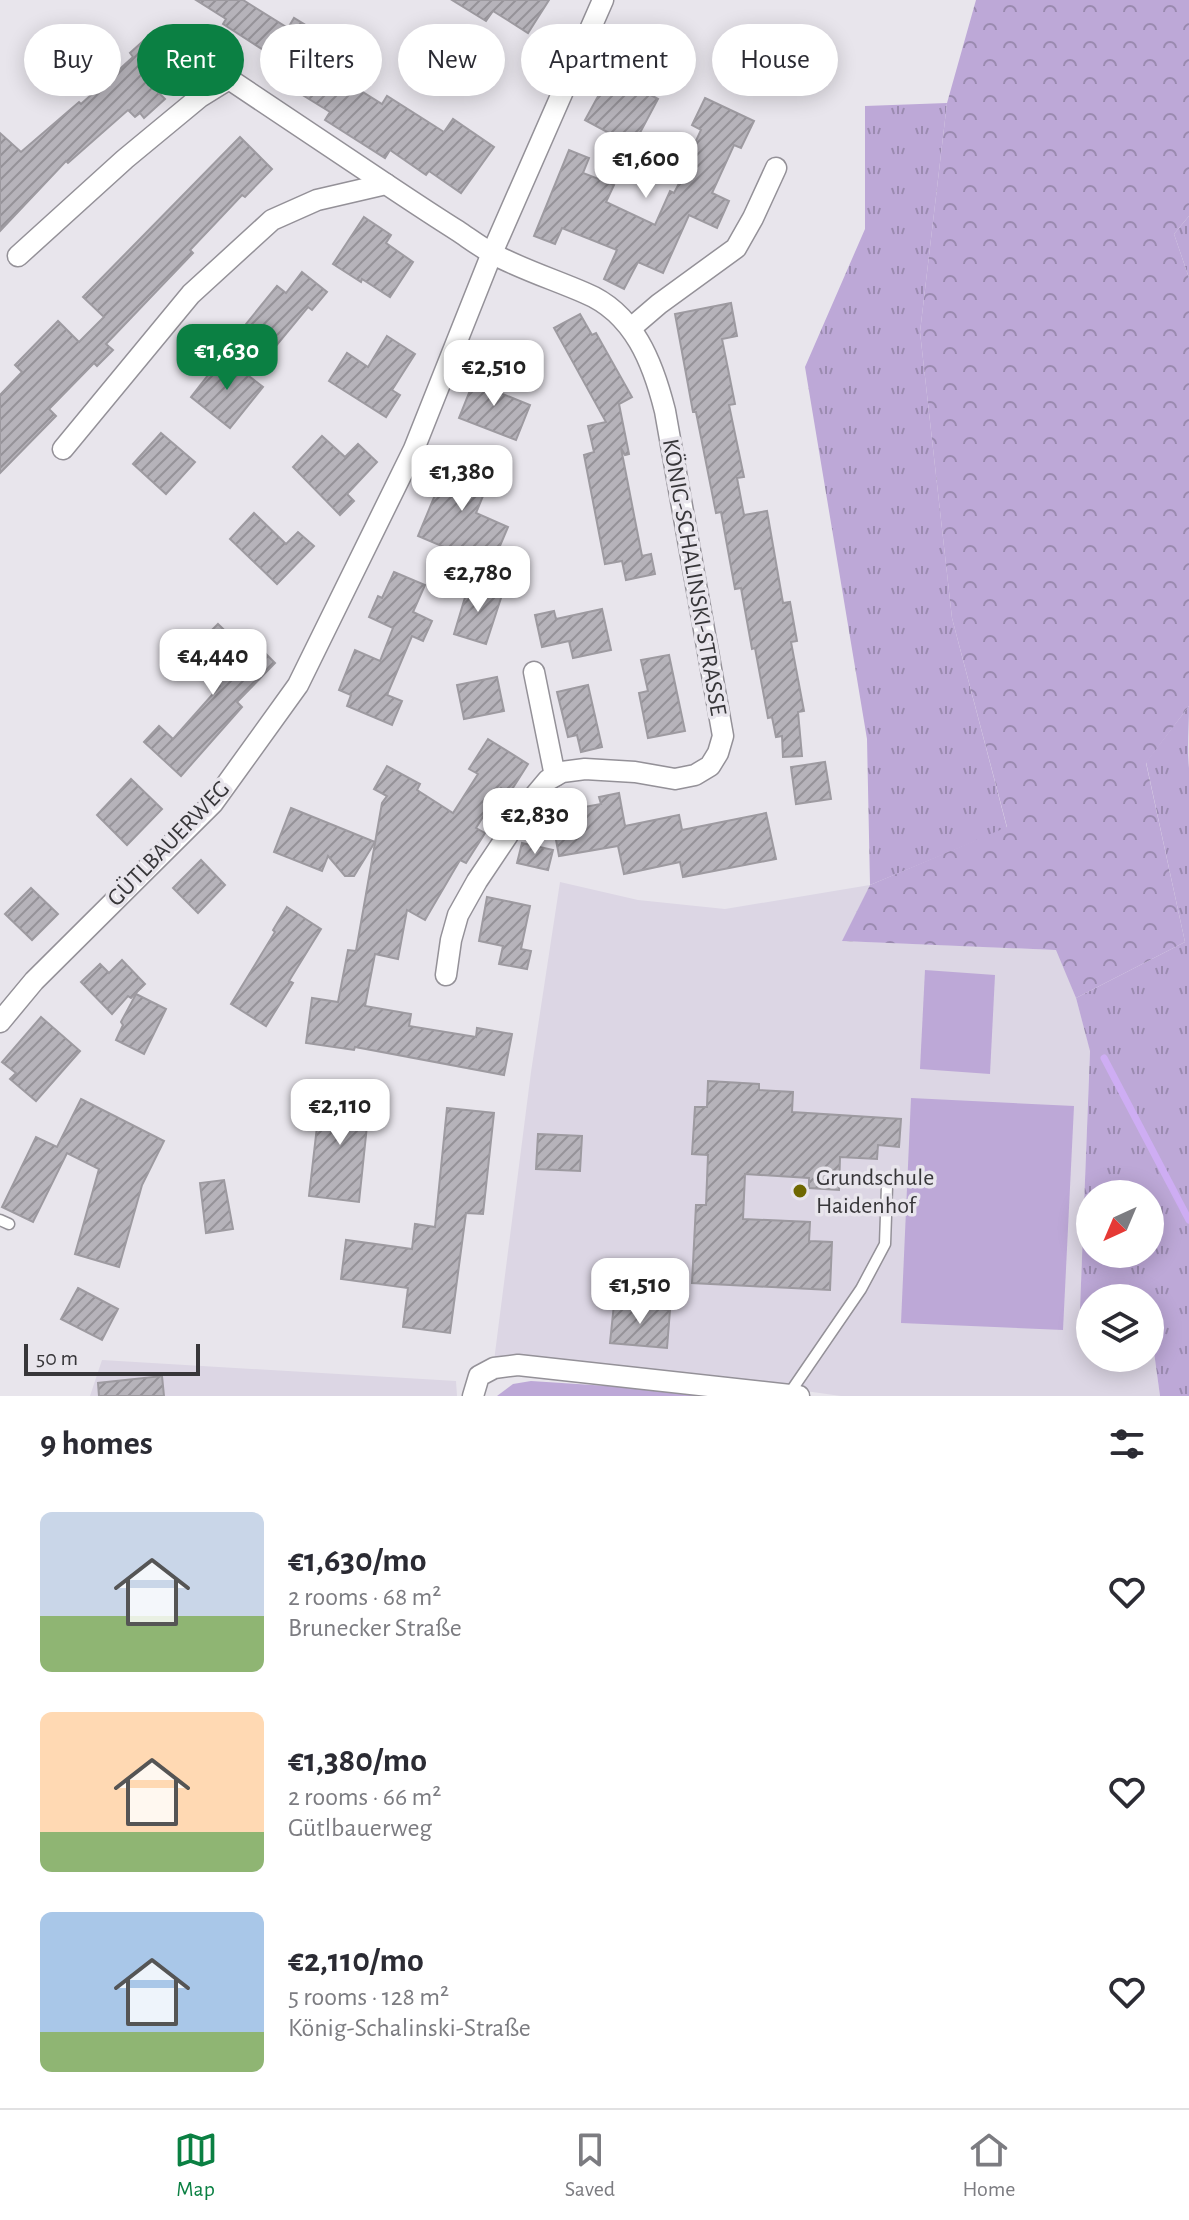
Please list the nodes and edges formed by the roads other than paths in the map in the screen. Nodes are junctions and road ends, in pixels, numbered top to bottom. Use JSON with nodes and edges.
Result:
{"nodes":[{"id":1,"x":603,"y":0,"type":"edge"},
{"id":2,"x":776,"y":168,"type":"dead end"},
{"id":3,"x":386,"y":184,"type":"junction"},
{"id":4,"x":492,"y":253,"type":"junction"},
{"id":5,"x":18,"y":256,"type":"dead end"},
{"id":6,"x":631,"y":328,"type":"junction"},
{"id":7,"x":63,"y":449,"type":"dead end"},
{"id":8,"x":534,"y":672,"type":"dead end"},
{"id":9,"x":555,"y":776,"type":"junction"},
{"id":10,"x":446,"y":975,"type":"dead end"},
{"id":11,"x":0,"y":1022,"type":"edge"},
{"id":12,"x":887,"y":1186,"type":"dead end"},
{"id":13,"x":476,"y":1386,"type":"edge"},
{"id":14,"x":794,"y":1395,"type":"edge"}],
"edges":[{"from":1,"to":4,"type":"street","name":"GÜTLBAUERWEG"},
{"from":2,"to":6,"type":"street"},
{"from":3,"to":4,"type":"street","name":"KÖNIG-SCHALINSKI-STRASSE"},
{"from":3,"to":5,"type":"street","name":"KÖNIG-SCHALINSKI-STRASSE"},
{"from":3,"to":7,"type":"street"},
{"from":4,"to":6,"type":"street","name":"KÖNIG-SCHALINSKI-STRASSE"},
{"from":4,"to":11,"type":"street","name":"GÜTLBAUERWEG"},
{"from":6,"to":9,"type":"street","name":"KÖNIG-SCHALINSKI-STRASSE"},
{"from":8,"to":9,"type":"street"},
{"from":9,"to":10,"type":"street"},
{"from":12,"to":14,"type":"lane"},
{"from":13,"to":14,"type":"street"}]}
